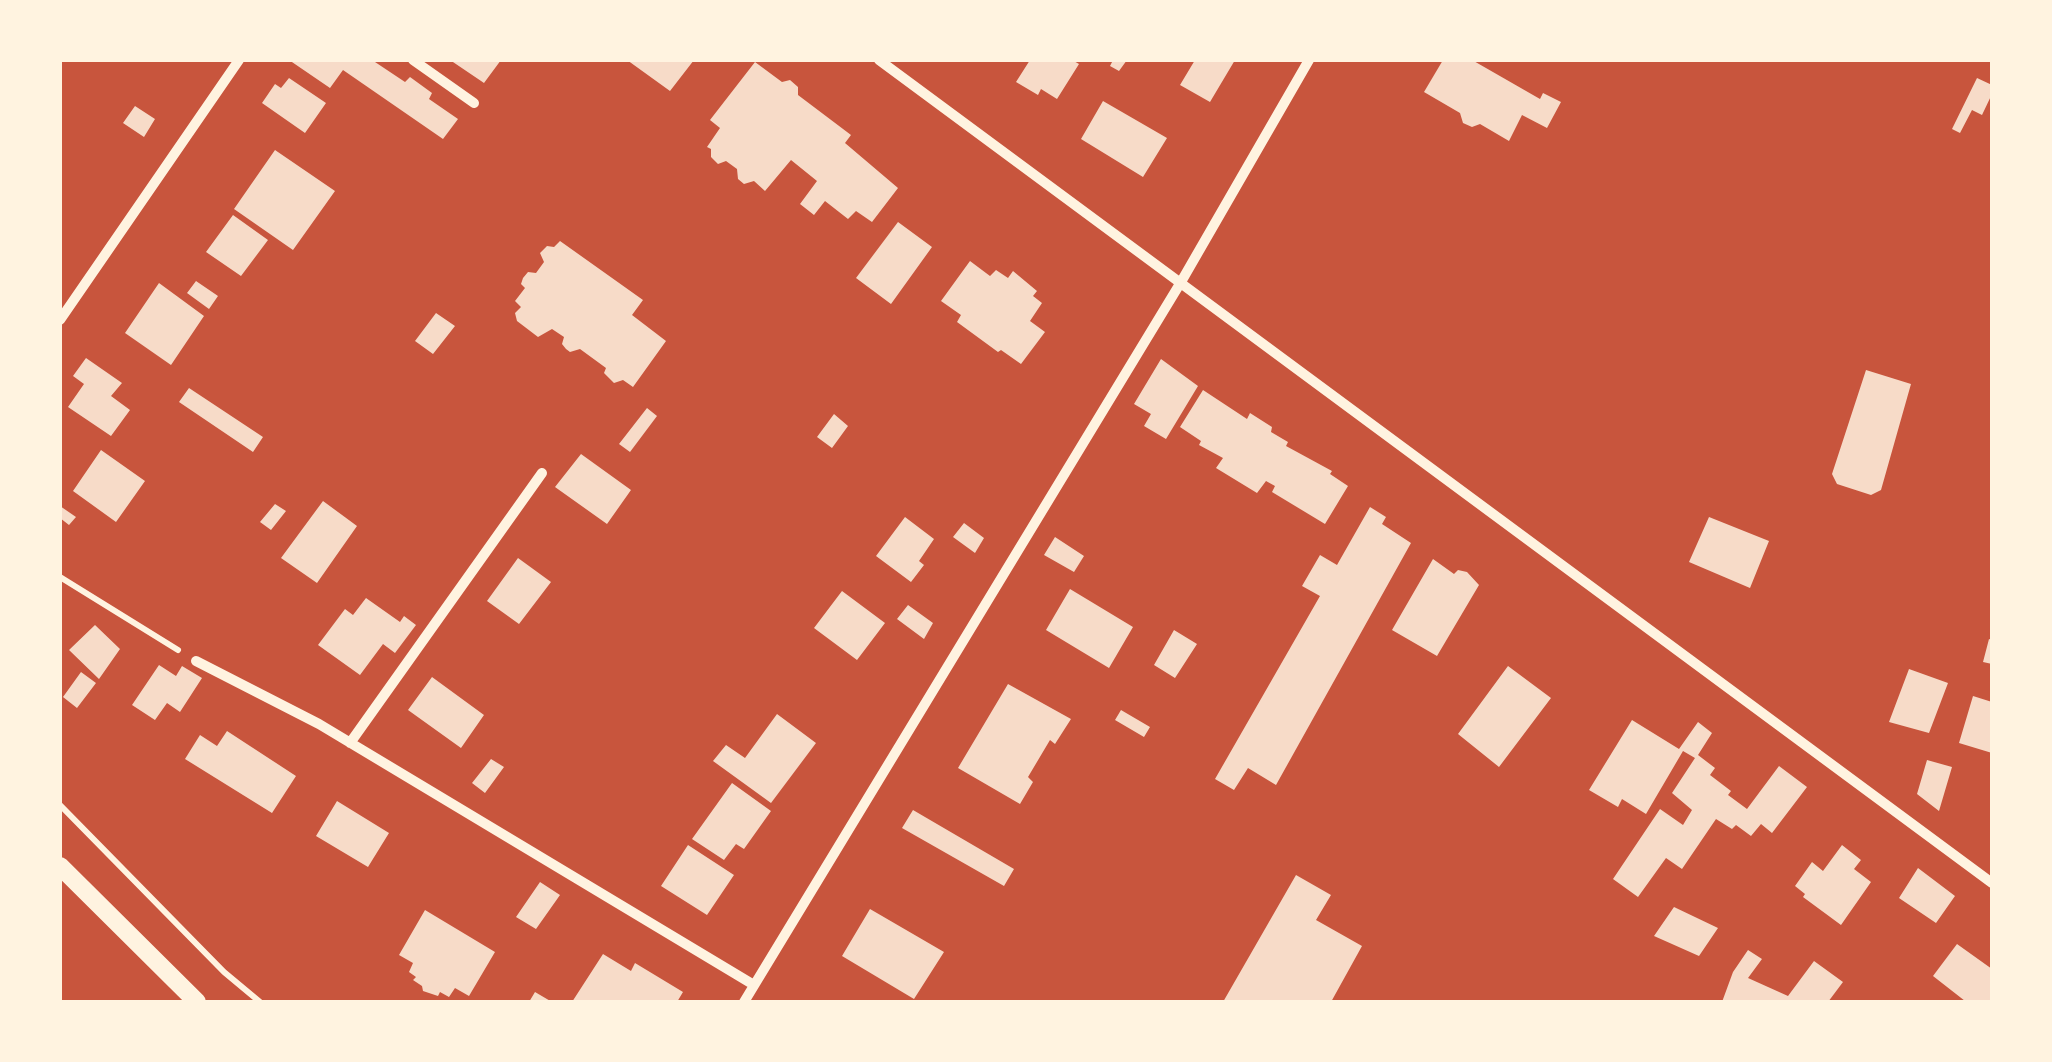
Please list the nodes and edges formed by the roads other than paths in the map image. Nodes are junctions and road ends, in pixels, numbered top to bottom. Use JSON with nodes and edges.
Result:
{"nodes":[{"id":1,"x":239,"y":60,"type":"edge"},
{"id":2,"x":413,"y":60,"type":"edge"},
{"id":3,"x":879,"y":60,"type":"edge"},
{"id":4,"x":1308,"y":60,"type":"edge"},
{"id":5,"x":474,"y":103,"type":"dead end"},
{"id":6,"x":1181,"y":282,"type":"junction"},
{"id":7,"x":60,"y":320,"type":"edge"},
{"id":8,"x":542,"y":473,"type":"dead end"},
{"id":9,"x":196,"y":661,"type":"road end"},
{"id":10,"x":350,"y":743,"type":"junction"},
{"id":11,"x":60,"y":866,"type":"edge"},
{"id":12,"x":1992,"y":883,"type":"edge"},
{"id":13,"x":754,"y":985,"type":"junction"},
{"id":14,"x":197,"y":1002,"type":"edge"},
{"id":15,"x":744,"y":1002,"type":"edge"}],
"edges":[{"from":1,"to":7,"type":"street"},
{"from":2,"to":5,"type":"street"},
{"from":3,"to":6,"type":"street"},
{"from":4,"to":6,"type":"street"},
{"from":6,"to":12,"type":"street"},
{"from":6,"to":13,"type":"street"},
{"from":8,"to":10,"type":"street"},
{"from":9,"to":10,"type":"street"},
{"from":10,"to":13,"type":"street"},
{"from":11,"to":14,"type":"street"},
{"from":13,"to":15,"type":"street"}]}
